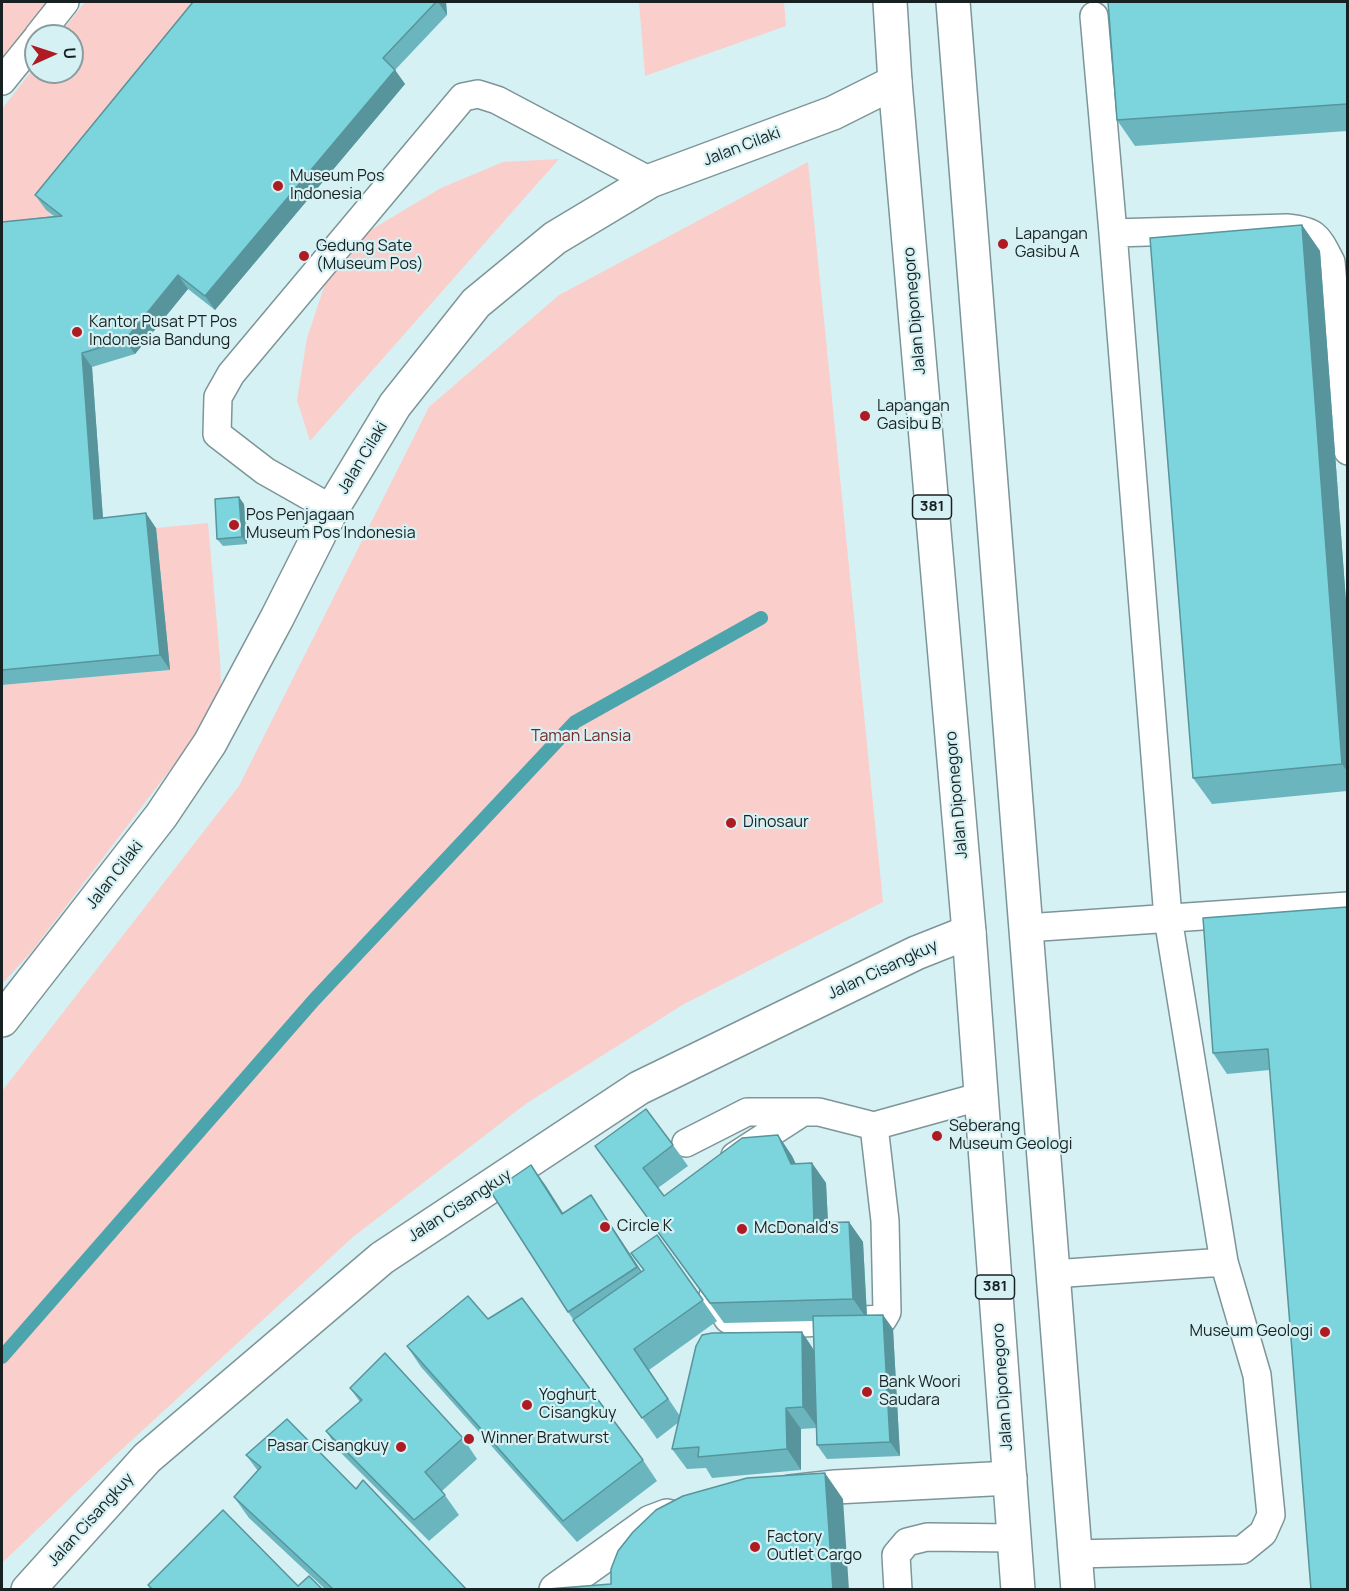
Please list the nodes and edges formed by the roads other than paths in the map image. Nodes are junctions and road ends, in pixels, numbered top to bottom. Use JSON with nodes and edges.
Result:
{"nodes":[{"id":1,"x":65,"y":2,"type":"edge"},
{"id":2,"x":890,"y":2,"type":"edge"},
{"id":3,"x":953,"y":2,"type":"edge"},
{"id":4,"x":1094,"y":16,"type":"dead end"},
{"id":5,"x":47,"y":24,"type":"edge"},
{"id":6,"x":24,"y":53,"type":"edge"},
{"id":7,"x":2,"y":81,"type":"edge"},
{"id":8,"x":896,"y":82,"type":"junction"},
{"id":9,"x":650,"y":181,"type":"junction"},
{"id":10,"x":1113,"y":233,"type":"junction"},
{"id":11,"x":1347,"y":451,"type":"edge"},
{"id":12,"x":332,"y":509,"type":"junction"},
{"id":13,"x":1347,"y":906,"type":"edge"},
{"id":14,"x":1168,"y":918,"type":"junction"},
{"id":15,"x":1026,"y":928,"type":"junction"},
{"id":16,"x":969,"y":932,"type":"junction"},
{"id":17,"x":2,"y":1020,"type":"edge"},
{"id":18,"x":982,"y":1096,"type":"junction"},
{"id":19,"x":803,"y":1112,"type":"junction"},
{"id":20,"x":874,"y":1126,"type":"junction"},
{"id":21,"x":686,"y":1143,"type":"dead end"},
{"id":22,"x":713,"y":1171,"type":"edge"},
{"id":23,"x":1224,"y":1262,"type":"junction"},
{"id":24,"x":698,"y":1273,"type":"edge"},
{"id":25,"x":1053,"y":1274,"type":"junction"},
{"id":26,"x":1010,"y":1478,"type":"junction"},
{"id":27,"x":764,"y":1496,"type":"edge"},
{"id":28,"x":695,"y":1506,"type":"edge"},
{"id":29,"x":1015,"y":1538,"type":"junction"},
{"id":30,"x":1075,"y":1554,"type":"junction"},
{"id":31,"x":28,"y":1590,"type":"edge"},
{"id":32,"x":556,"y":1590,"type":"edge"},
{"id":33,"x":898,"y":1590,"type":"edge"},
{"id":34,"x":1018,"y":1590,"type":"edge"},
{"id":35,"x":1078,"y":1590,"type":"edge"}],
"edges":[{"from":1,"to":5,"type":"lane"},
{"from":2,"to":8,"type":"main road","name":"Jalan Diponegoro","number":"381"},
{"from":3,"to":15,"type":"main road"},
{"from":4,"to":10,"type":"lane"},
{"from":6,"to":7,"type":"lane"},
{"from":8,"to":9,"type":"main road","name":"Jalan Cilaki"},
{"from":8,"to":16,"type":"main road","name":"Jalan Diponegoro","number":"381"},
{"from":9,"to":12,"type":"main road","name":"Jalan Cilaki"},
{"from":9,"to":12,"type":"lane"},
{"from":10,"to":11,"type":"lane"},
{"from":10,"to":14,"type":"lane"},
{"from":12,"to":17,"type":"main road","name":"Jalan Cilaki"},
{"from":13,"to":14,"type":"lane"},
{"from":14,"to":15,"type":"lane"},
{"from":14,"to":23,"type":"lane"},
{"from":15,"to":25,"type":"main road"},
{"from":16,"to":18,"type":"main road","name":"Jalan Diponegoro","number":"381"},
{"from":16,"to":31,"type":"main road","name":"Jalan Cisangkuy"},
{"from":18,"to":20,"type":"lane"},
{"from":18,"to":26,"type":"main road","name":"Jalan Diponegoro","number":"381"},
{"from":19,"to":20,"type":"lane"},
{"from":19,"to":21,"type":"lane"},
{"from":19,"to":22,"type":"lane"},
{"from":20,"to":24,"type":"lane"},
{"from":23,"to":25,"type":"lane"},
{"from":23,"to":30,"type":"lane"},
{"from":25,"to":30,"type":"main road"},
{"from":26,"to":27,"type":"main road"},
{"from":26,"to":29,"type":"main road","name":"Jalan Diponegoro","number":"381"},
{"from":28,"to":32,"type":"main road"},
{"from":29,"to":33,"type":"lane"},
{"from":29,"to":34,"type":"main road","name":"Jalan Diponegoro","number":"381"},
{"from":30,"to":35,"type":"main road"}]}
